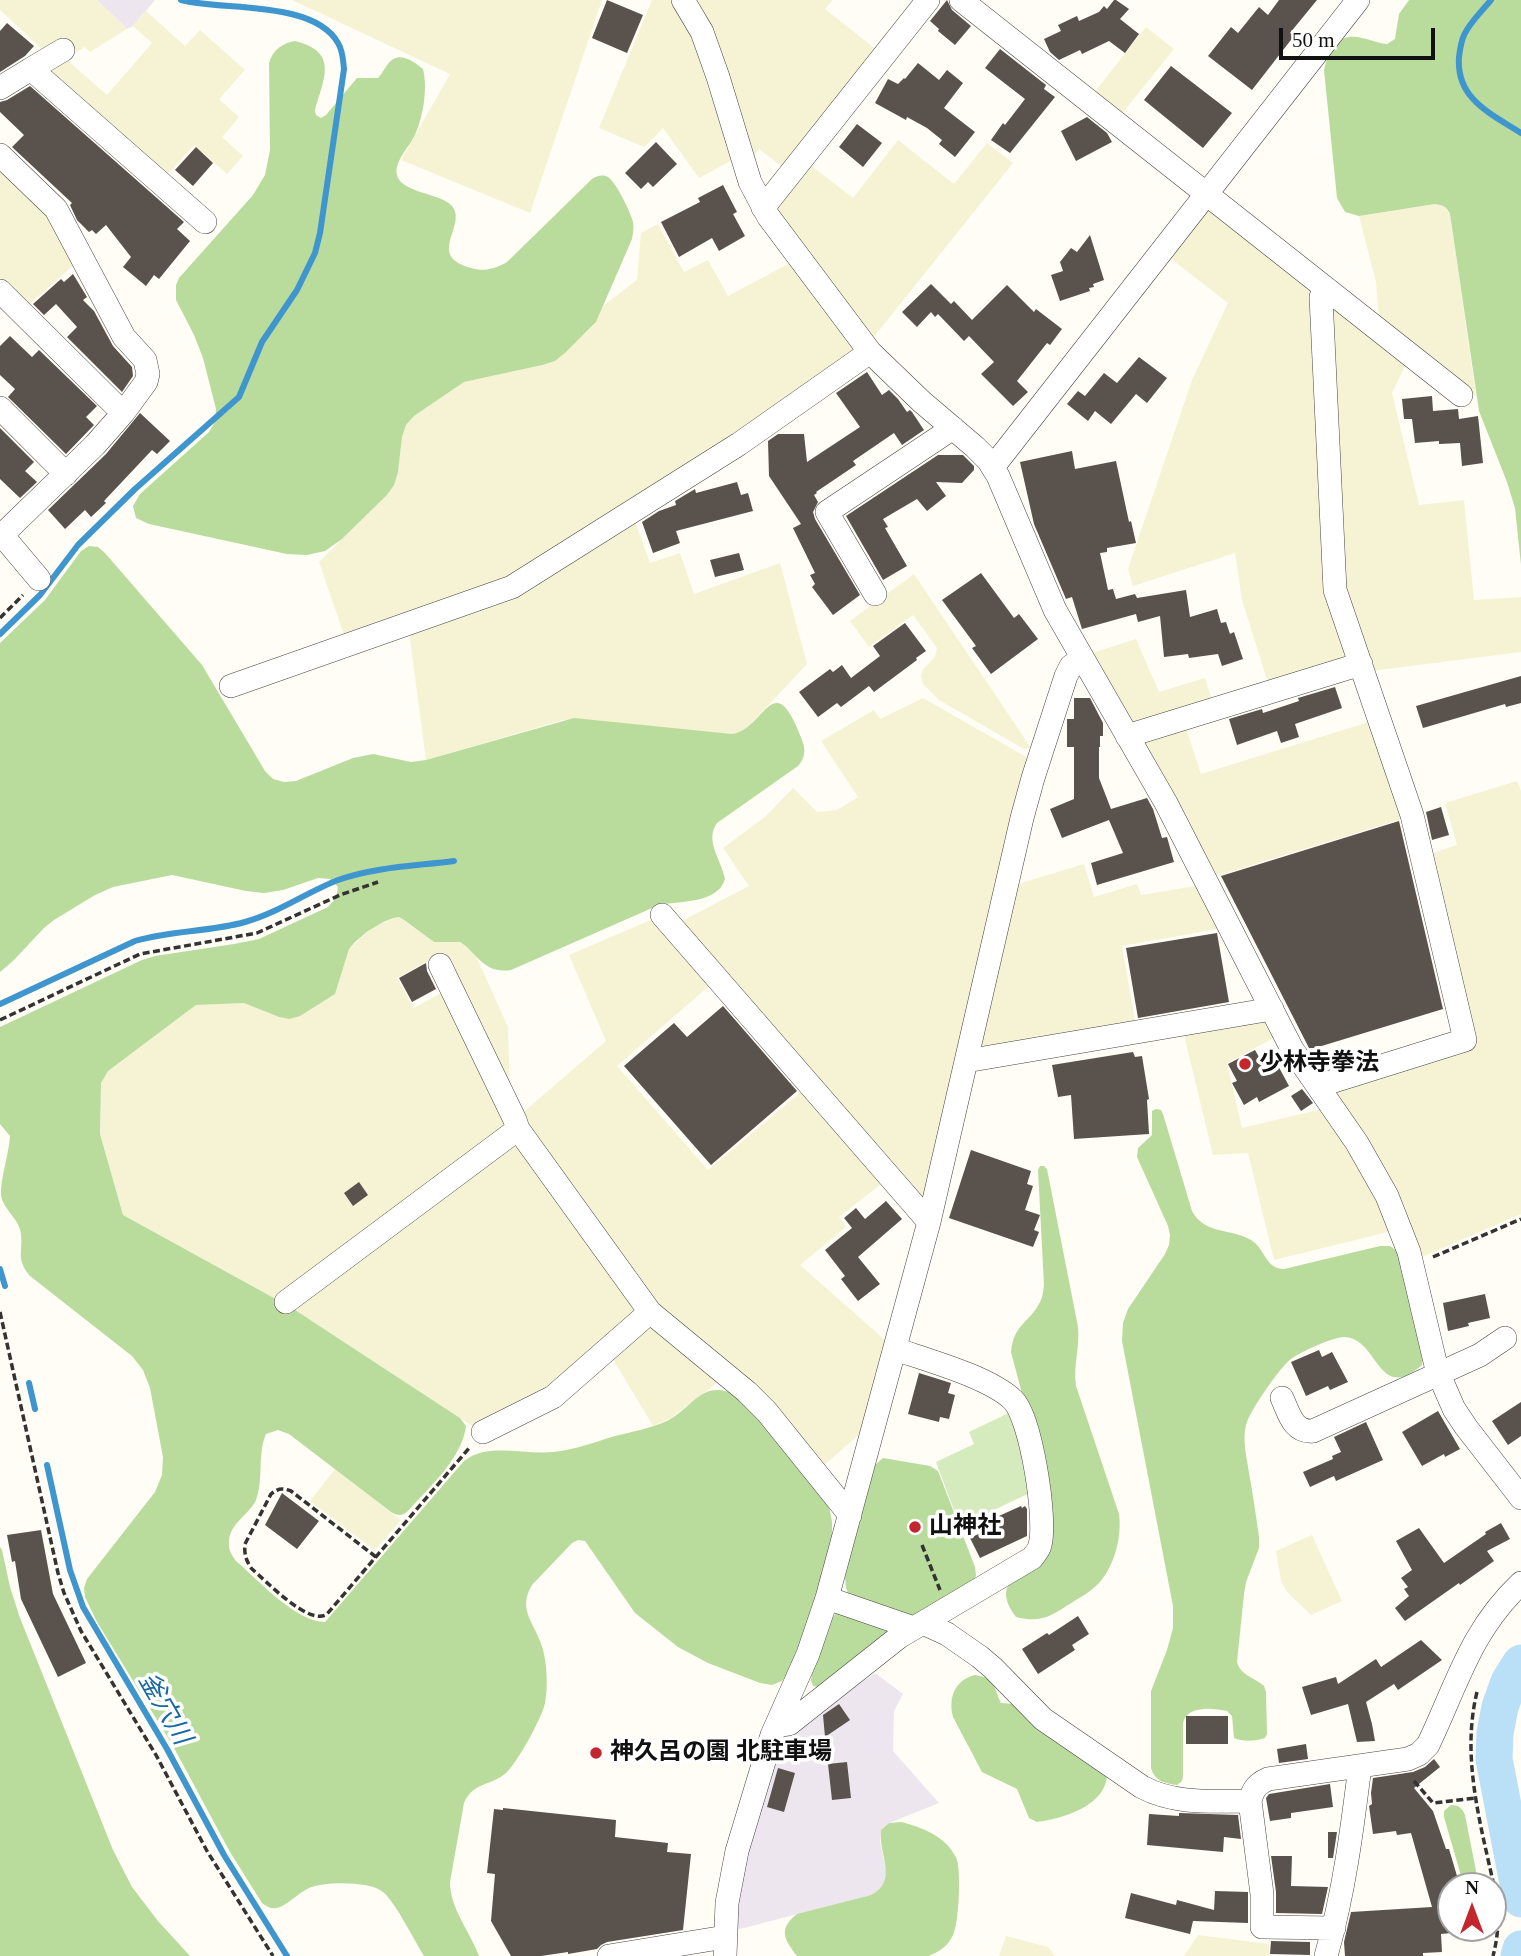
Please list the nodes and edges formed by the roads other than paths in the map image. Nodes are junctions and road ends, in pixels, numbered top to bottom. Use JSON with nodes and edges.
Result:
{"nodes":[{"id":1,"x":683,"y":0,"type":"edge"},
{"id":2,"x":928,"y":0,"type":"edge"},
{"id":3,"x":961,"y":0,"type":"edge"},
{"id":4,"x":1359,"y":0,"type":"edge"},
{"id":5,"x":63,"y":50,"type":"dead end"},
{"id":6,"x":31,"y":69,"type":"junction"},
{"id":7,"x":0,"y":88,"type":"edge"},
{"id":8,"x":0,"y":155,"type":"edge"},
{"id":9,"x":1206,"y":194,"type":"junction"},
{"id":10,"x":763,"y":208,"type":"junction"},
{"id":11,"x":205,"y":222,"type":"dead end"},
{"id":12,"x":1327,"y":289,"type":"junction"},
{"id":13,"x":0,"y":291,"type":"edge"},
{"id":14,"x":870,"y":352,"type":"junction"},
{"id":15,"x":1461,"y":395,"type":"dead end"},
{"id":16,"x":0,"y":408,"type":"edge"},
{"id":17,"x":124,"y":412,"type":"junction"},
{"id":18,"x":953,"y":428,"type":"junction"},
{"id":19,"x":993,"y":467,"type":"junction"},
{"id":20,"x":66,"y":474,"type":"junction"},
{"id":21,"x":39,"y":579,"type":"road end"},
{"id":22,"x":875,"y":594,"type":"dead end"},
{"id":23,"x":1083,"y":659,"type":"junction"},
{"id":24,"x":1361,"y":664,"type":"junction"},
{"id":25,"x":231,"y":686,"type":"dead end"},
{"id":26,"x":1127,"y":736,"type":"junction"},
{"id":27,"x":662,"y":915,"type":"dead end"},
{"id":28,"x":440,"y":965,"type":"dead end"},
{"id":29,"x":1272,"y":1009,"type":"junction"},
{"id":30,"x":966,"y":1061,"type":"junction"},
{"id":31,"x":1318,"y":1086,"type":"junction"},
{"id":32,"x":518,"y":1129,"type":"junction"},
{"id":33,"x":929,"y":1222,"type":"junction"},
{"id":34,"x":286,"y":1302,"type":"dead end"},
{"id":35,"x":650,"y":1312,"type":"junction"},
{"id":36,"x":1505,"y":1338,"type":"dead end"},
{"id":37,"x":895,"y":1349,"type":"junction"},
{"id":38,"x":1438,"y":1375,"type":"junction"},
{"id":39,"x":1282,"y":1398,"type":"dead end"},
{"id":40,"x":482,"y":1432,"type":"road end"},
{"id":41,"x":1520,"y":1495,"type":"edge"},
{"id":42,"x":850,"y":1515,"type":"junction"},
{"id":43,"x":1521,"y":1583,"type":"edge"},
{"id":44,"x":827,"y":1598,"type":"junction"},
{"id":45,"x":919,"y":1625,"type":"junction"},
{"id":46,"x":776,"y":1726,"type":"junction"},
{"id":47,"x":1360,"y":1766,"type":"junction"},
{"id":48,"x":1250,"y":1801,"type":"junction"},
{"id":49,"x":1334,"y":1928,"type":"junction"},
{"id":50,"x":725,"y":1947,"type":"edge"},
{"id":51,"x":609,"y":1956,"type":"edge"},
{"id":52,"x":1326,"y":1956,"type":"edge"}],
"edges":[{"from":1,"to":10,"type":"street"},
{"from":2,"to":10,"type":"street"},
{"from":3,"to":9,"type":"street"},
{"from":4,"to":9,"type":"street"},
{"from":5,"to":6,"type":"street"},
{"from":6,"to":7,"type":"street"},
{"from":6,"to":11,"type":"street"},
{"from":8,"to":17,"type":"street"},
{"from":9,"to":12,"type":"street"},
{"from":9,"to":19,"type":"street"},
{"from":10,"to":14,"type":"street"},
{"from":12,"to":15,"type":"street"},
{"from":12,"to":24,"type":"street"},
{"from":13,"to":17,"type":"street"},
{"from":14,"to":18,"type":"street"},
{"from":14,"to":25,"type":"street"},
{"from":16,"to":20,"type":"street"},
{"from":17,"to":20,"type":"street"},
{"from":18,"to":19,"type":"street"},
{"from":18,"to":22,"type":"street"},
{"from":19,"to":23,"type":"street"},
{"from":20,"to":21,"type":"street"},
{"from":23,"to":26,"type":"street"},
{"from":23,"to":30,"type":"street"},
{"from":24,"to":26,"type":"street"},
{"from":24,"to":31,"type":"street"},
{"from":26,"to":29,"type":"street"},
{"from":27,"to":33,"type":"street"},
{"from":28,"to":32,"type":"street"},
{"from":29,"to":30,"type":"street"},
{"from":29,"to":31,"type":"street"},
{"from":30,"to":33,"type":"street"},
{"from":31,"to":38,"type":"street"},
{"from":32,"to":34,"type":"street"},
{"from":32,"to":35,"type":"street"},
{"from":33,"to":37,"type":"street"},
{"from":35,"to":40,"type":"street"},
{"from":35,"to":42,"type":"street"},
{"from":36,"to":38,"type":"street"},
{"from":37,"to":42,"type":"street"},
{"from":37,"to":45,"type":"street"},
{"from":38,"to":39,"type":"street"},
{"from":38,"to":41,"type":"street"},
{"from":42,"to":44,"type":"street"},
{"from":43,"to":47,"type":"street"},
{"from":44,"to":45,"type":"street"},
{"from":44,"to":46,"type":"street"},
{"from":45,"to":46,"type":"street"},
{"from":45,"to":48,"type":"street"},
{"from":46,"to":50,"type":"street"},
{"from":47,"to":48,"type":"street"},
{"from":47,"to":49,"type":"street"},
{"from":48,"to":49,"type":"street"},
{"from":49,"to":52,"type":"street"},
{"from":50,"to":51,"type":"street"}]}
